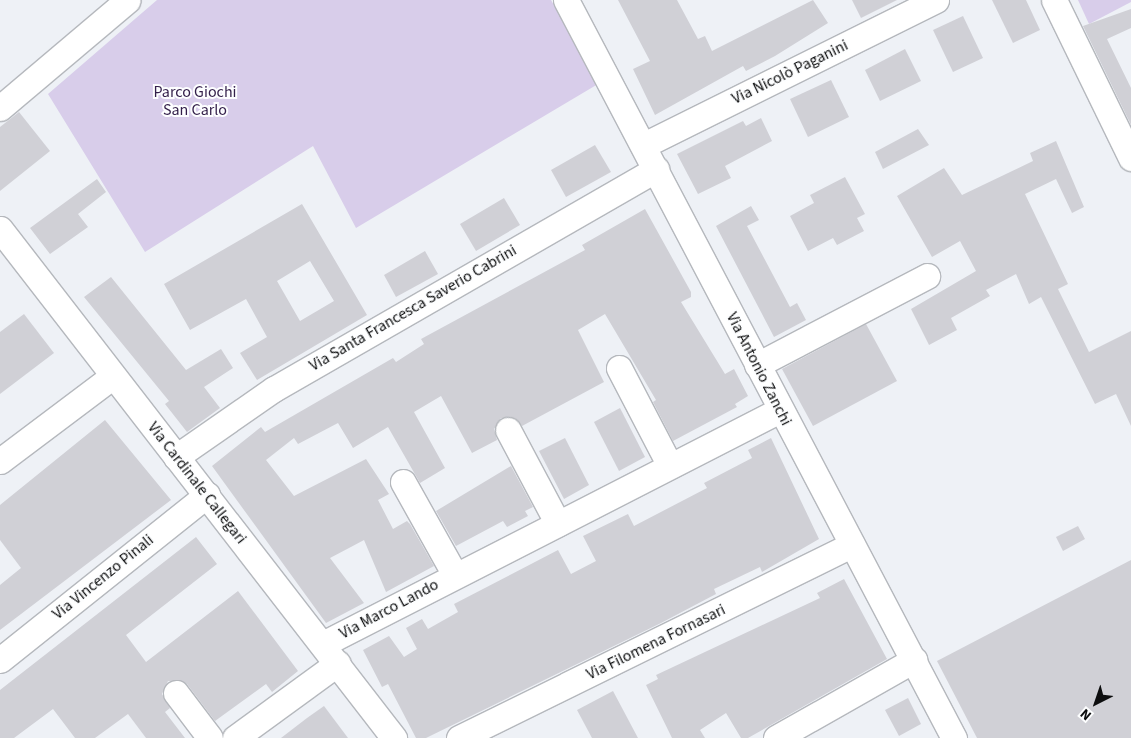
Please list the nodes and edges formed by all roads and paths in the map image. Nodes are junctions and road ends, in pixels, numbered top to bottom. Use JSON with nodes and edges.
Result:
{"nodes":[{"id":1,"x":128,"y":0,"type":"edge"},
{"id":2,"x":566,"y":0,"type":"edge"},
{"id":3,"x":936,"y":0,"type":"edge"},
{"id":4,"x":1054,"y":0,"type":"edge"},
{"id":5,"x":0,"y":108,"type":"edge"},
{"id":6,"x":644,"y":145,"type":"junction"},
{"id":7,"x":1131,"y":158,"type":"edge"},
{"id":8,"x":656,"y":169,"type":"junction"},
{"id":9,"x":0,"y":229,"type":"edge"},
{"id":10,"x":928,"y":276,"type":"dead end"},
{"id":11,"x":757,"y":365,"type":"junction"},
{"id":12,"x":619,"y":368,"type":"dead end"},
{"id":13,"x":113,"y":376,"type":"junction"},
{"id":14,"x":780,"y":410,"type":"junction"},
{"id":15,"x":508,"y":430,"type":"dead end"},
{"id":16,"x":176,"y":457,"type":"junction"},
{"id":17,"x":0,"y":461,"type":"edge"},
{"id":18,"x":670,"y":466,"type":"junction"},
{"id":19,"x":403,"y":482,"type":"dead end"},
{"id":20,"x":206,"y":495,"type":"junction"},
{"id":21,"x":558,"y":524,"type":"junction"},
{"id":22,"x":852,"y":545,"type":"junction"},
{"id":23,"x":455,"y":575,"type":"junction"},
{"id":24,"x":331,"y":653,"type":"junction"},
{"id":25,"x":0,"y":660,"type":"edge"},
{"id":26,"x":914,"y":660,"type":"junction"},
{"id":27,"x":176,"y":693,"type":"dead end"},
{"id":28,"x":210,"y":738,"type":"edge"},
{"id":29,"x":235,"y":738,"type":"edge"},
{"id":30,"x":394,"y":738,"type":"edge"},
{"id":31,"x":459,"y":738,"type":"edge"},
{"id":32,"x":776,"y":738,"type":"edge"},
{"id":33,"x":954,"y":738,"type":"edge"}],
"edges":[{"from":1,"to":5,"type":"street"},
{"from":2,"to":6,"type":"street","name":"Via Antonio Zanchi"},
{"from":3,"to":6,"type":"street","name":"Via Nicolò Paganini"},
{"from":4,"to":7,"type":"street"},
{"from":6,"to":8,"type":"street","name":"Via Antonio Zanchi"},
{"from":8,"to":11,"type":"street","name":"Via Antonio Zanchi"},
{"from":8,"to":16,"type":"street","name":"Via Santa Francesca Saverio Cabrini"},
{"from":9,"to":13,"type":"street","name":"Via Cardinale Callegari"},
{"from":10,"to":11,"type":"street"},
{"from":11,"to":14,"type":"street","name":"Via Antonio Zanchi"},
{"from":12,"to":18,"type":"street"},
{"from":13,"to":16,"type":"street","name":"Via Cardinale Callegari"},
{"from":13,"to":17,"type":"street"},
{"from":14,"to":18,"type":"street","name":"Via Marco Lando"},
{"from":14,"to":22,"type":"street","name":"Via Antonio Zanchi"},
{"from":15,"to":21,"type":"street"},
{"from":16,"to":20,"type":"street","name":"Via Cardinale Callegari"},
{"from":18,"to":21,"type":"street","name":"Via Marco Lando"},
{"from":19,"to":23,"type":"street","name":"Via Marco Lando"},
{"from":20,"to":24,"type":"street","name":"Via Cardinale Callegari"},
{"from":20,"to":25,"type":"street","name":"Via Vincenzo Pinali"},
{"from":21,"to":23,"type":"street","name":"Via Marco Lando"},
{"from":22,"to":26,"type":"street","name":"Via Antonio Zanchi"},
{"from":22,"to":31,"type":"street","name":"Via Filomena Fornasari"},
{"from":23,"to":24,"type":"street","name":"Via Marco Lando"},
{"from":24,"to":29,"type":"street","name":"Via Marco Lando"},
{"from":24,"to":30,"type":"street","name":"Via Cardinale Callegari"},
{"from":26,"to":32,"type":"street"},
{"from":26,"to":33,"type":"street","name":"Via Antonio Zanchi"},
{"from":27,"to":28,"type":"street"}]}
